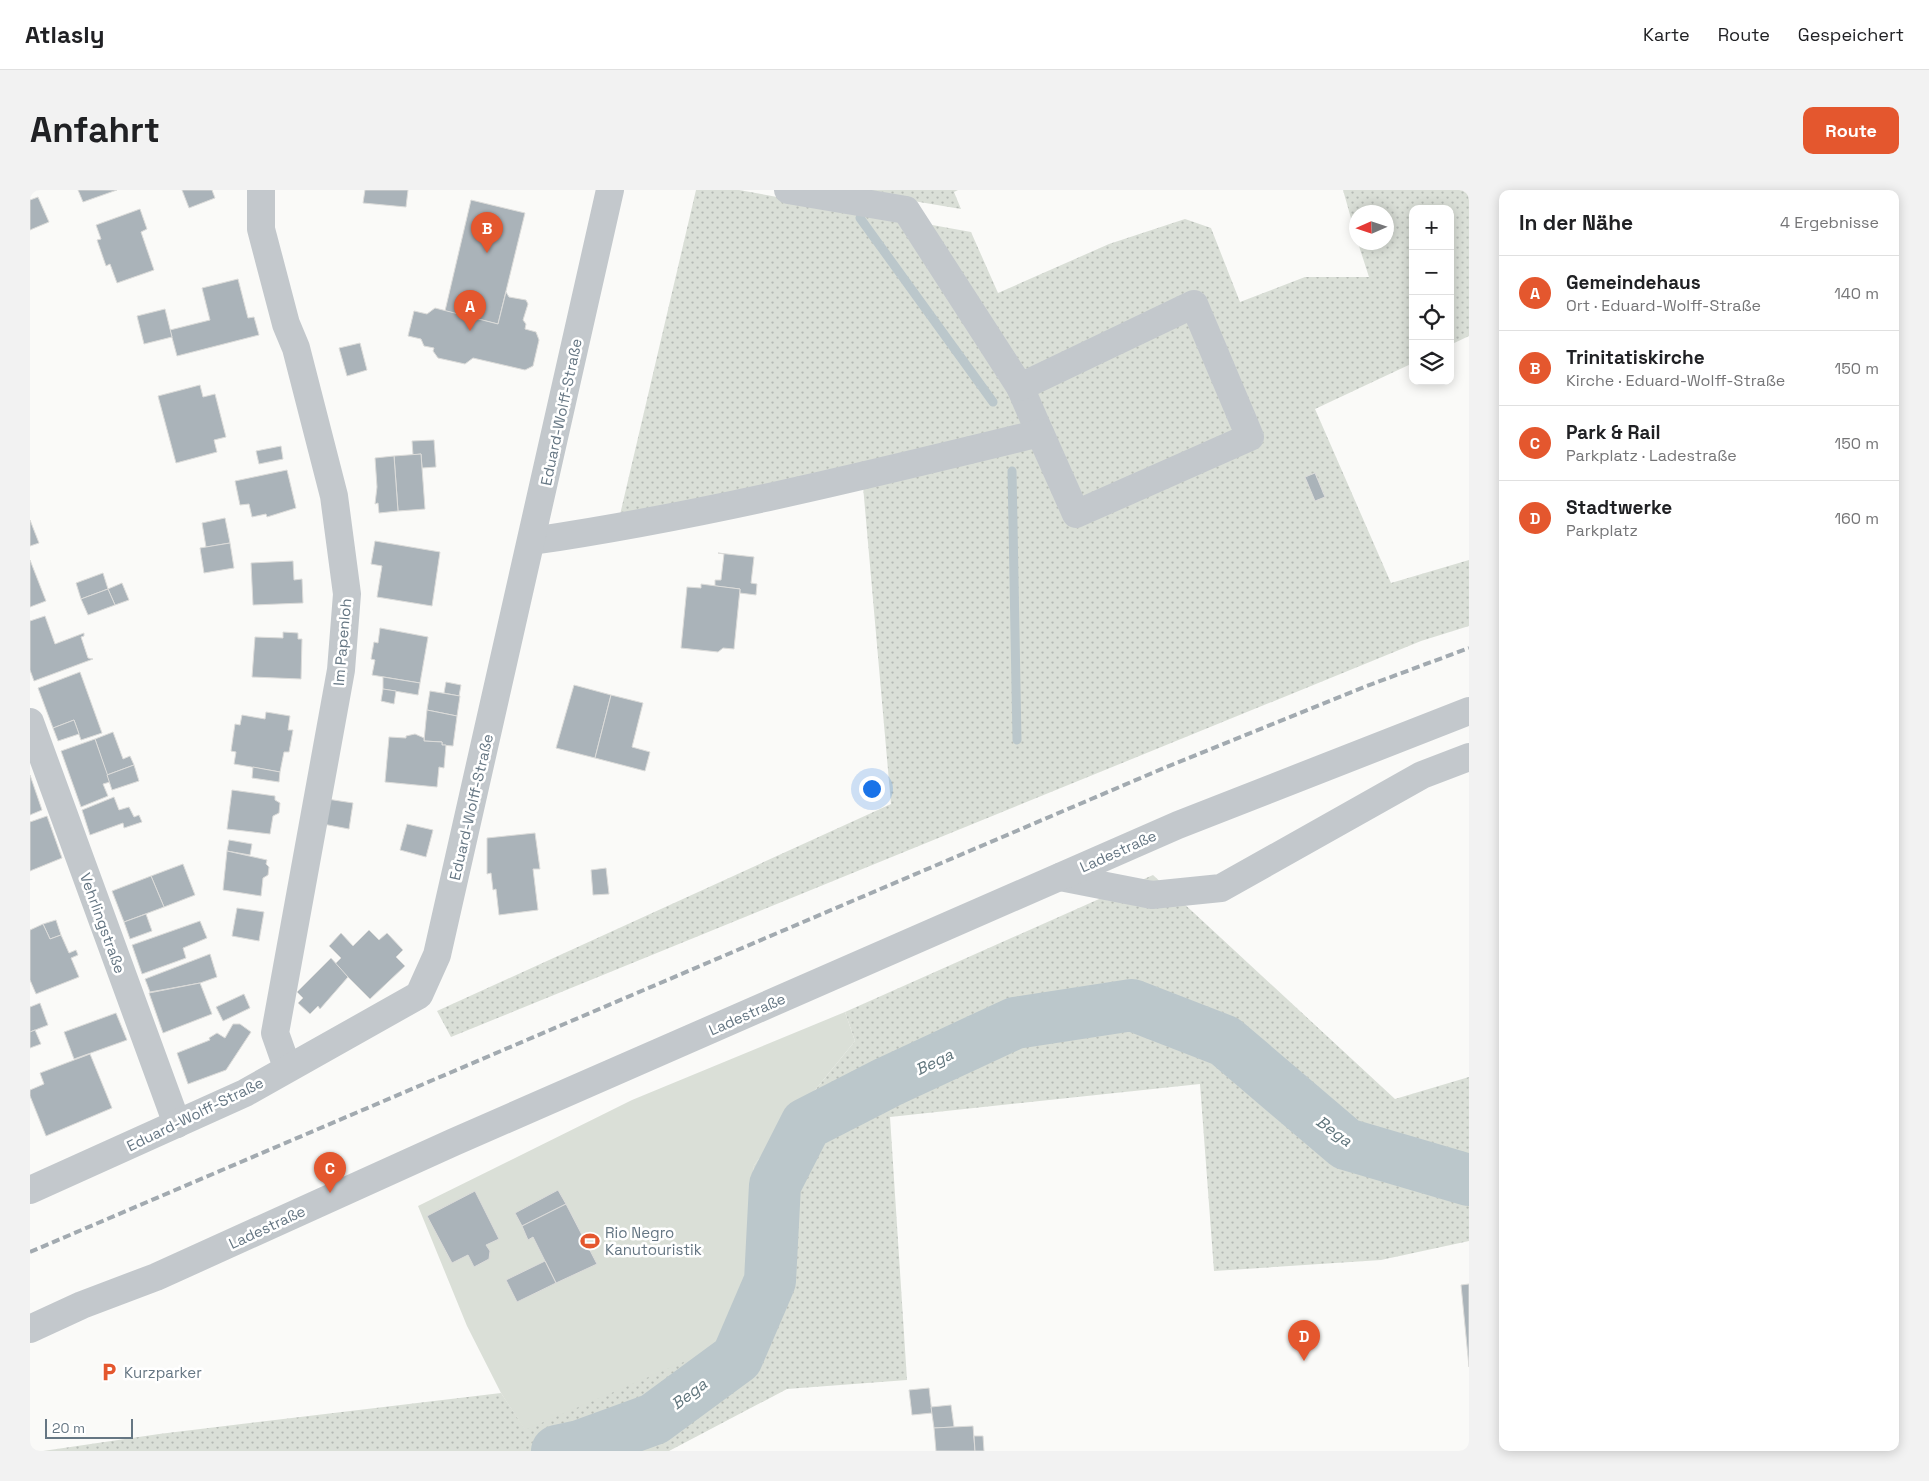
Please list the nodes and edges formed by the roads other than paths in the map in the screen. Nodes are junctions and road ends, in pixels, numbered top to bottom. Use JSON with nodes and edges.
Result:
{"nodes":[{"id":1,"x":261,"y":190,"type":"edge"},
{"id":2,"x":610,"y":190,"type":"edge"},
{"id":3,"x":788,"y":190,"type":"edge"},
{"id":4,"x":1020,"y":387,"type":"junction"},
{"id":5,"x":1040,"y":433,"type":"junction"},
{"id":6,"x":532,"y":541,"type":"junction"},
{"id":7,"x":1469,"y":711,"type":"edge"},
{"id":8,"x":30,"y":722,"type":"edge"},
{"id":9,"x":1469,"y":757,"type":"edge"},
{"id":10,"x":1060,"y":877,"type":"junction"},
{"id":11,"x":287,"y":1067,"type":"junction"},
{"id":12,"x":177,"y":1124,"type":"junction"},
{"id":13,"x":30,"y":1190,"type":"edge"},
{"id":14,"x":30,"y":1329,"type":"edge"}],
"edges":[{"from":1,"to":11,"type":"street","name":"Im Papenloh"},
{"from":2,"to":6,"type":"street","name":"Eduard-Wolff-Straße"},
{"from":3,"to":4,"type":"street"},
{"from":4,"to":5,"type":"street"},
{"from":4,"to":5,"type":"street"},
{"from":5,"to":6,"type":"street"},
{"from":6,"to":11,"type":"street","name":"Eduard-Wolff-Straße"},
{"from":7,"to":10,"type":"street","name":"Ladestraße"},
{"from":8,"to":12,"type":"street","name":"Vehrlingstraße"},
{"from":9,"to":10,"type":"street"},
{"from":10,"to":14,"type":"street","name":"Ladestraße"},
{"from":11,"to":12,"type":"street","name":"Eduard-Wolff-Straße"},
{"from":12,"to":13,"type":"street","name":"Eduard-Wolff-Straße"}]}
